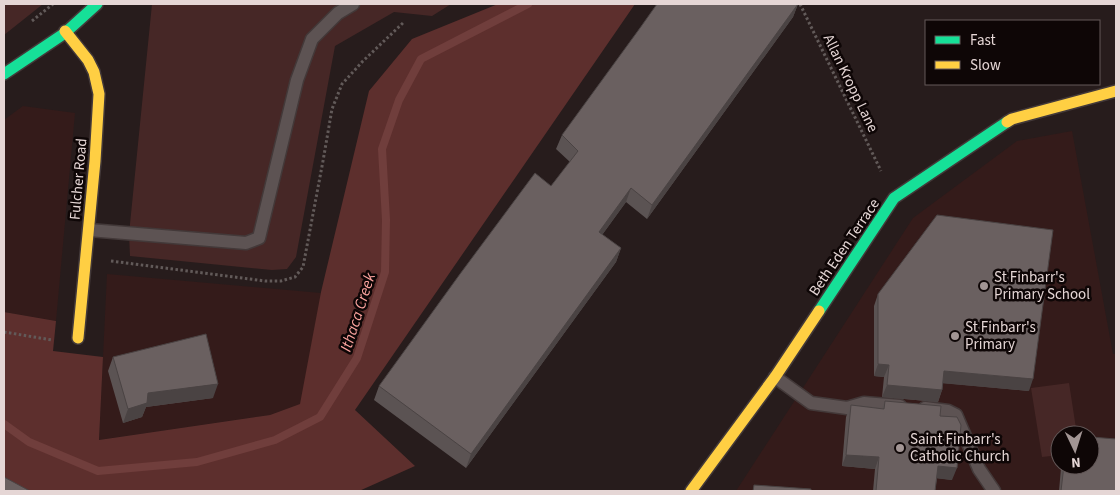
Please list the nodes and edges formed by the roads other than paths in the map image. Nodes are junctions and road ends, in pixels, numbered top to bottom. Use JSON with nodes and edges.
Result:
{"nodes":[{"id":1,"x":97,"y":4,"type":"edge"},
{"id":2,"x":353,"y":4,"type":"edge"},
{"id":3,"x":65,"y":31,"type":"junction"},
{"id":4,"x":4,"y":74,"type":"edge"},
{"id":5,"x":1116,"y":91,"type":"edge"},
{"id":6,"x":89,"y":230,"type":"junction"},
{"id":7,"x":78,"y":338,"type":"road end"},
{"id":8,"x":775,"y":377,"type":"junction"},
{"id":9,"x":691,"y":491,"type":"edge"},
{"id":10,"x":994,"y":491,"type":"edge"}],
"edges":[{"from":1,"to":3,"type":"street"},
{"from":2,"to":6,"type":"lane"},
{"from":3,"to":4,"type":"street"},
{"from":3,"to":6,"type":"street","name":"Fulcher Road"},
{"from":5,"to":8,"type":"street","name":"Beth Eden Terrace"},
{"from":6,"to":7,"type":"street","name":"Fulcher Road"},
{"from":8,"to":9,"type":"street","name":"Beth Eden Terrace"},
{"from":8,"to":10,"type":"lane"}]}
